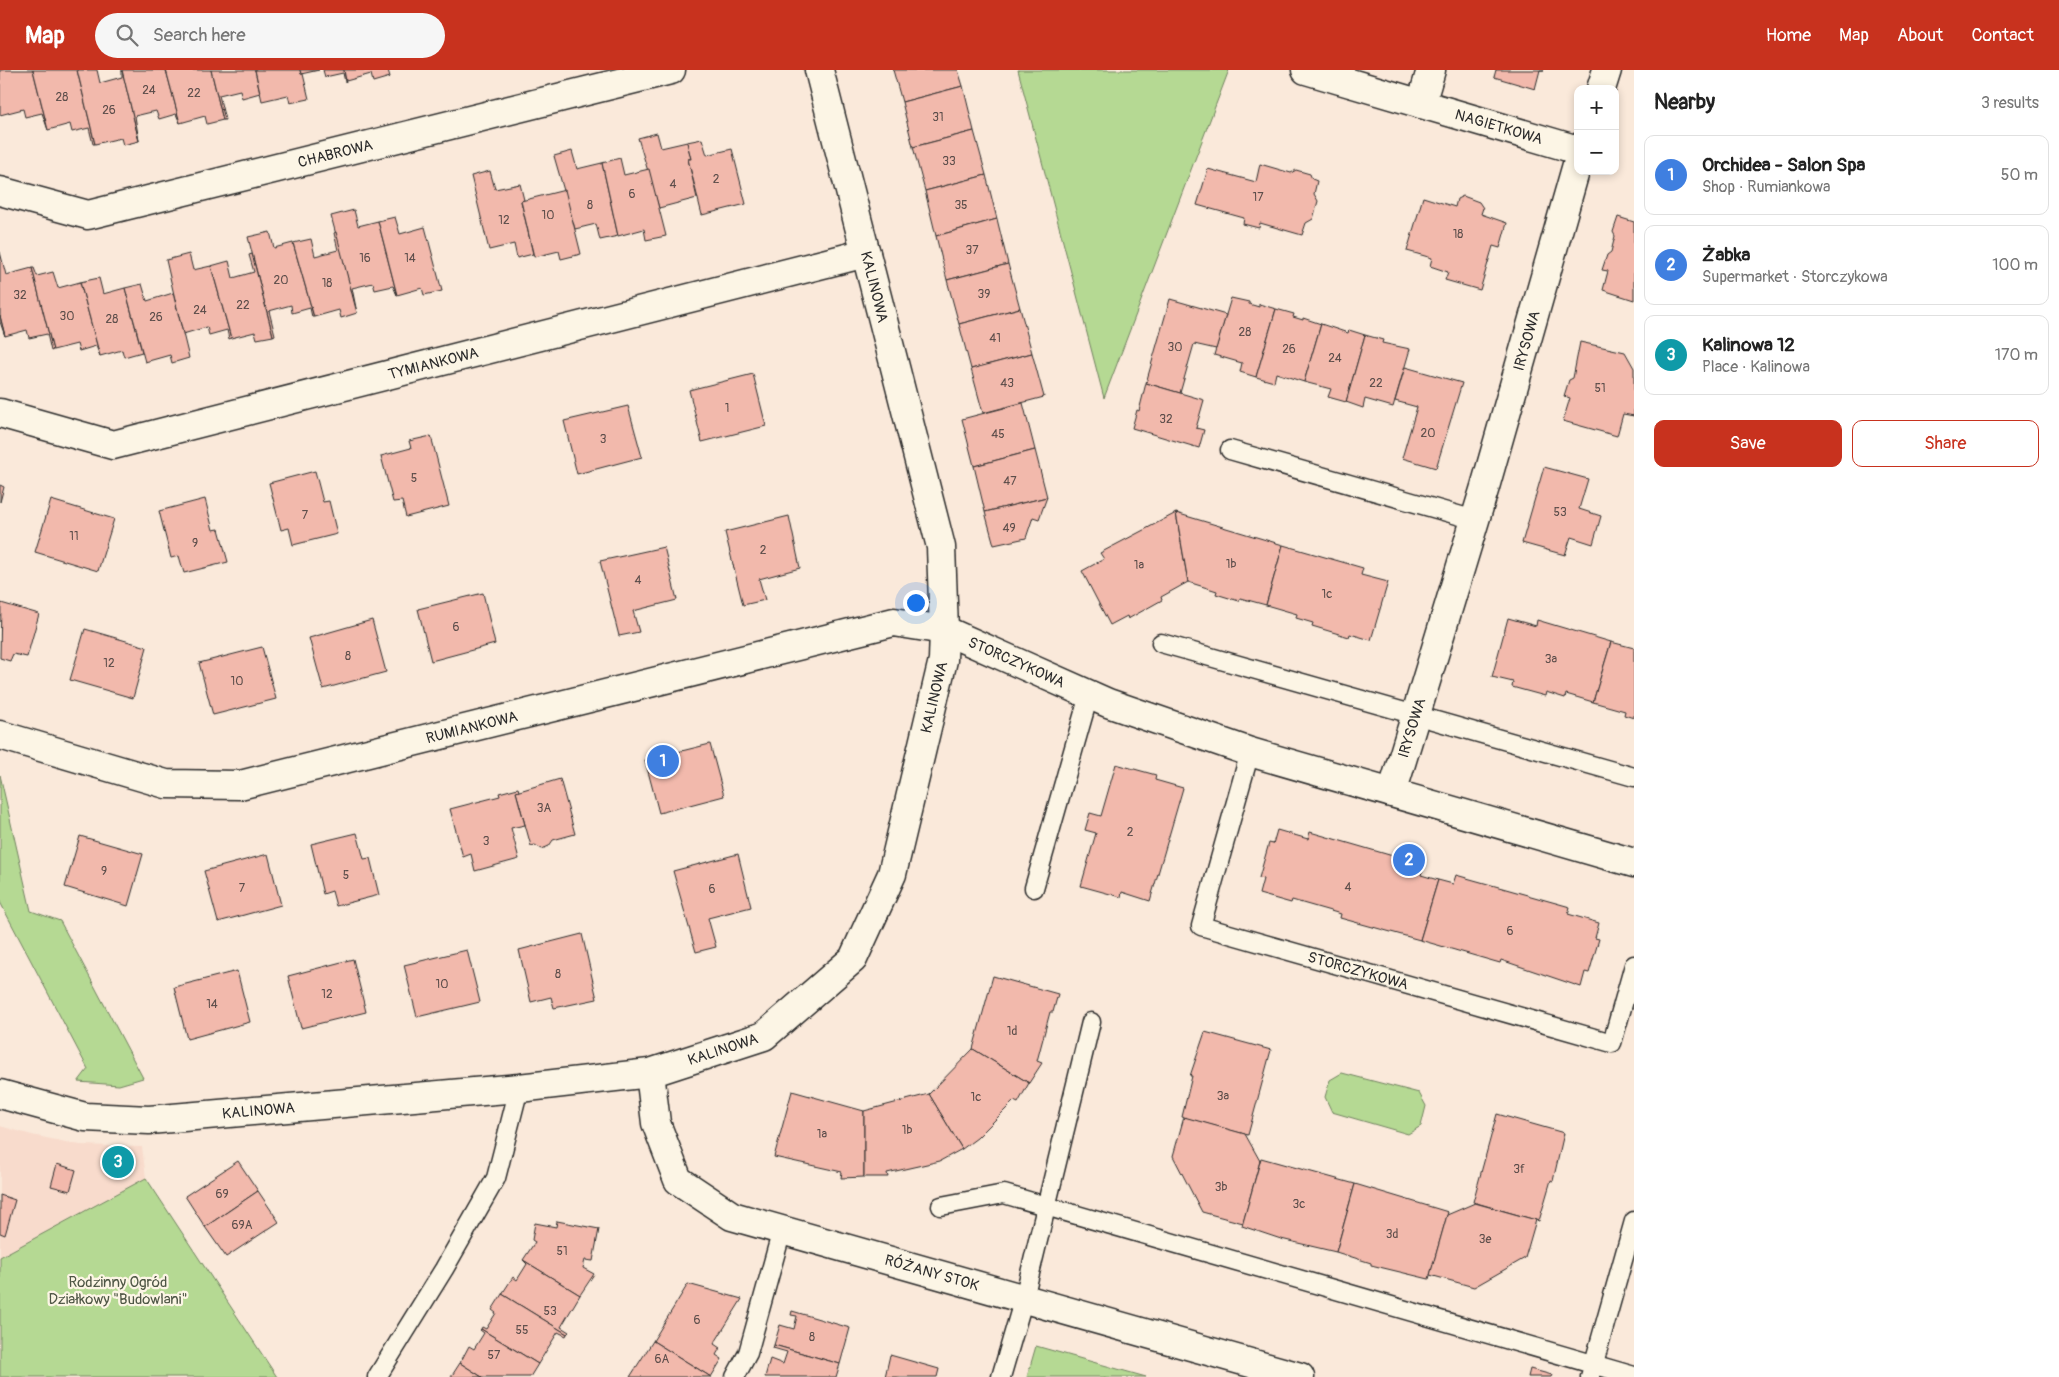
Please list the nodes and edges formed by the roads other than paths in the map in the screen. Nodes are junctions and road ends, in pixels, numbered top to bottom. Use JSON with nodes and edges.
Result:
{"nodes":[{"id":1,"x":671,"y":70,"type":"edge"},
{"id":2,"x":819,"y":70,"type":"edge"},
{"id":3,"x":1306,"y":70,"type":"edge"},
{"id":4,"x":1431,"y":70,"type":"edge"},
{"id":5,"x":1607,"y":70,"type":"edge"},
{"id":6,"x":1602,"y":85,"type":"edge"},
{"id":7,"x":1421,"y":104,"type":"junction"},
{"id":8,"x":1574,"y":149,"type":"edge"},
{"id":9,"x":1574,"y":175,"type":"edge"},
{"id":10,"x":0,"y":191,"type":"edge"},
{"id":11,"x":866,"y":253,"type":"junction"},
{"id":12,"x":0,"y":413,"type":"edge"},
{"id":13,"x":1230,"y":450,"type":"dead end"},
{"id":14,"x":1475,"y":520,"type":"junction"},
{"id":15,"x":944,"y":630,"type":"junction"},
{"id":16,"x":1161,"y":643,"type":"dead end"},
{"id":17,"x":1089,"y":695,"type":"junction"},
{"id":18,"x":1416,"y":715,"type":"junction"},
{"id":19,"x":0,"y":735,"type":"edge"},
{"id":20,"x":1250,"y":752,"type":"junction"},
{"id":21,"x":1634,"y":777,"type":"edge"},
{"id":22,"x":1392,"y":793,"type":"junction"},
{"id":23,"x":1634,"y":863,"type":"edge"},
{"id":24,"x":1034,"y":888,"type":"dead end"},
{"id":25,"x":1634,"y":965,"type":"edge"},
{"id":26,"x":1091,"y":1022,"type":"dead end"},
{"id":27,"x":650,"y":1073,"type":"junction"},
{"id":28,"x":519,"y":1088,"type":"junction"},
{"id":29,"x":0,"y":1094,"type":"edge"},
{"id":30,"x":941,"y":1206,"type":"dead end"},
{"id":31,"x":1046,"y":1206,"type":"junction"},
{"id":32,"x":1634,"y":1221,"type":"edge"},
{"id":33,"x":782,"y":1230,"type":"junction"},
{"id":34,"x":1024,"y":1298,"type":"junction"},
{"id":35,"x":748,"y":1352,"type":"junction"},
{"id":36,"x":1592,"y":1371,"type":"edge"},
{"id":37,"x":1289,"y":1376,"type":"edge"},
{"id":38,"x":1634,"y":1376,"type":"edge"},
{"id":39,"x":376,"y":1377,"type":"edge"},
{"id":40,"x":734,"y":1377,"type":"edge"},
{"id":41,"x":741,"y":1377,"type":"edge"},
{"id":42,"x":1002,"y":1377,"type":"edge"}],
"edges":[{"from":1,"to":10,"type":"street","name":"CHABROWA"},
{"from":2,"to":11,"type":"street","name":"KALINOWA"},
{"from":3,"to":7,"type":"street","name":"NAGIETKOWA"},
{"from":4,"to":7,"type":"street"},
{"from":5,"to":6,"type":"street"},
{"from":7,"to":8,"type":"street","name":"NAGIETKOWA"},
{"from":9,"to":14,"type":"street","name":"IRYSOWA"},
{"from":11,"to":12,"type":"street","name":"TYMIANKOWA"},
{"from":11,"to":15,"type":"street","name":"KALINOWA"},
{"from":13,"to":14,"type":"lane"},
{"from":14,"to":18,"type":"street","name":"IRYSOWA"},
{"from":15,"to":17,"type":"street","name":"STORCZYKOWA"},
{"from":15,"to":19,"type":"street","name":"RUMIANKOWA"},
{"from":15,"to":27,"type":"street","name":"KALINOWA"},
{"from":16,"to":18,"type":"lane"},
{"from":17,"to":20,"type":"street","name":"STORCZYKOWA"},
{"from":17,"to":24,"type":"lane"},
{"from":18,"to":21,"type":"lane"},
{"from":18,"to":22,"type":"street","name":"IRYSOWA"},
{"from":20,"to":22,"type":"street","name":"STORCZYKOWA"},
{"from":20,"to":25,"type":"lane","name":"STORCZYKOWA"},
{"from":22,"to":23,"type":"street","name":"STORCZYKOWA"},
{"from":26,"to":31,"type":"lane"},
{"from":27,"to":28,"type":"street","name":"KALINOWA"},
{"from":27,"to":33,"type":"street","name":"RÓŻANY STOK"},
{"from":28,"to":29,"type":"street","name":"KALINOWA"},
{"from":28,"to":39,"type":"lane"},
{"from":30,"to":31,"type":"lane"},
{"from":31,"to":34,"type":"lane"},
{"from":31,"to":36,"type":"lane"},
{"from":32,"to":36,"type":"lane"},
{"from":33,"to":34,"type":"street","name":"RÓŻANY STOK"},
{"from":33,"to":35,"type":"lane"},
{"from":34,"to":37,"type":"street","name":"RÓŻANY STOK"},
{"from":34,"to":42,"type":"lane"},
{"from":35,"to":40,"type":"lane"},
{"from":35,"to":41,"type":"lane"},
{"from":36,"to":38,"type":"lane"}]}
